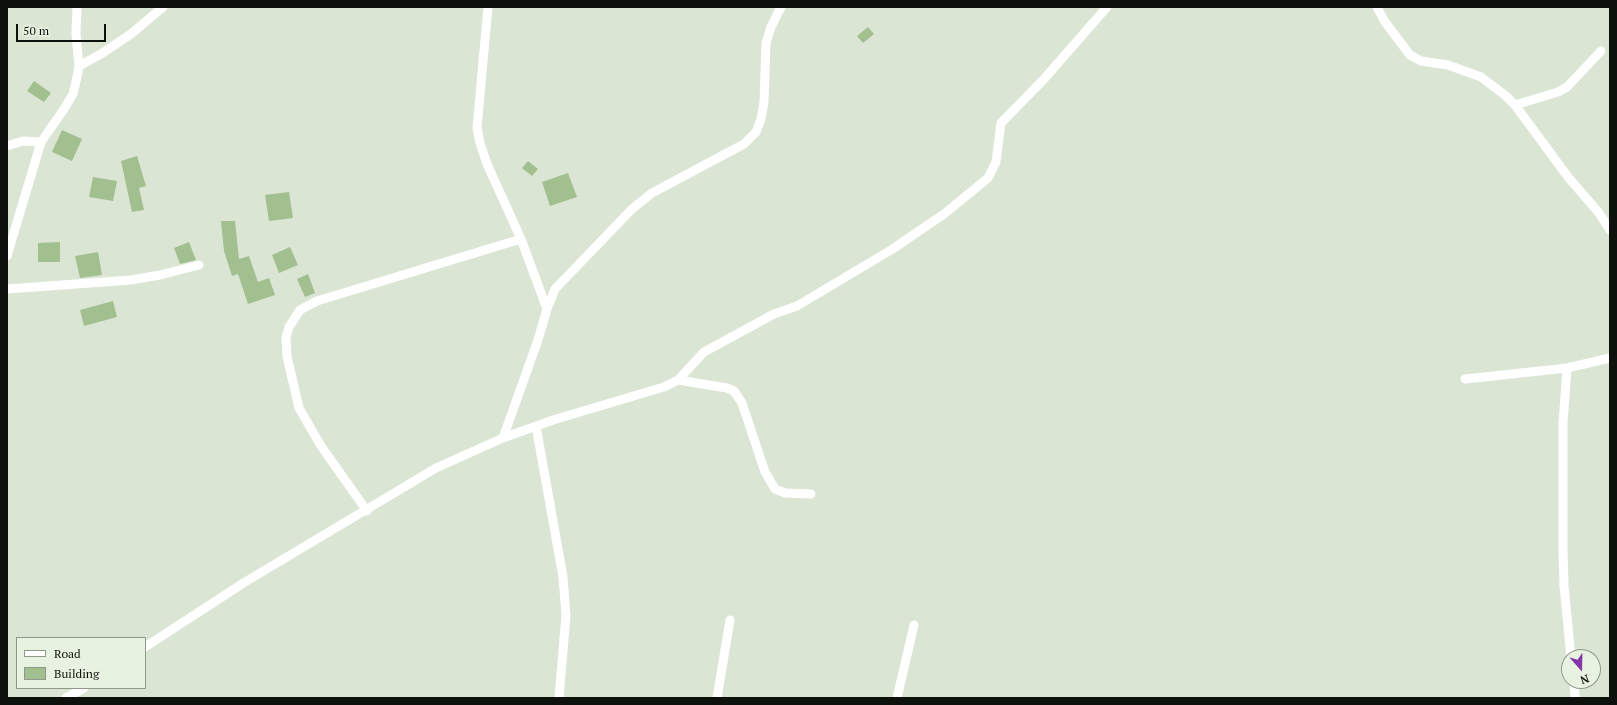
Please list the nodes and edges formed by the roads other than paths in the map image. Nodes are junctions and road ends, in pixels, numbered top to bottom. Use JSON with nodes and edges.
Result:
{"nodes":[{"id":1,"x":76,"y":7,"type":"edge"},
{"id":2,"x":163,"y":7,"type":"edge"},
{"id":3,"x":488,"y":7,"type":"edge"},
{"id":4,"x":781,"y":7,"type":"edge"},
{"id":5,"x":1107,"y":7,"type":"edge"},
{"id":6,"x":1377,"y":7,"type":"edge"},
{"id":7,"x":1601,"y":51,"type":"dead end"},
{"id":8,"x":79,"y":66,"type":"junction"},
{"id":9,"x":1515,"y":105,"type":"junction"},
{"id":10,"x":41,"y":142,"type":"junction"},
{"id":11,"x":7,"y":146,"type":"edge"},
{"id":12,"x":1610,"y":230,"type":"edge"},
{"id":13,"x":521,"y":239,"type":"junction"},
{"id":14,"x":7,"y":256,"type":"edge"},
{"id":15,"x":199,"y":266,"type":"dead end"},
{"id":16,"x":7,"y":289,"type":"edge"},
{"id":17,"x":547,"y":309,"type":"junction"},
{"id":18,"x":1610,"y":358,"type":"edge"},
{"id":19,"x":1567,"y":368,"type":"junction"},
{"id":20,"x":1465,"y":379,"type":"dead end"},
{"id":21,"x":678,"y":380,"type":"junction"},
{"id":22,"x":536,"y":426,"type":"junction"},
{"id":23,"x":503,"y":438,"type":"junction"},
{"id":24,"x":811,"y":494,"type":"dead end"},
{"id":25,"x":366,"y":511,"type":"junction"},
{"id":26,"x":730,"y":620,"type":"dead end"},
{"id":27,"x":914,"y":625,"type":"dead end"},
{"id":28,"x":146,"y":646,"type":"edge"},
{"id":29,"x":1570,"y":649,"type":"edge"},
{"id":30,"x":82,"y":689,"type":"edge"},
{"id":31,"x":66,"y":698,"type":"edge"},
{"id":32,"x":559,"y":698,"type":"edge"},
{"id":33,"x":717,"y":698,"type":"edge"},
{"id":34,"x":897,"y":698,"type":"edge"}],
"edges":[{"from":1,"to":8,"type":"street"},
{"from":2,"to":8,"type":"street"},
{"from":3,"to":13,"type":"street"},
{"from":4,"to":17,"type":"street"},
{"from":5,"to":21,"type":"street"},
{"from":6,"to":9,"type":"street"},
{"from":7,"to":9,"type":"street"},
{"from":8,"to":10,"type":"street"},
{"from":9,"to":12,"type":"street"},
{"from":10,"to":11,"type":"street"},
{"from":10,"to":14,"type":"street"},
{"from":13,"to":17,"type":"street"},
{"from":13,"to":25,"type":"street"},
{"from":15,"to":16,"type":"street"},
{"from":17,"to":23,"type":"street"},
{"from":18,"to":19,"type":"street"},
{"from":19,"to":20,"type":"street"},
{"from":19,"to":29,"type":"street"},
{"from":21,"to":22,"type":"street"},
{"from":21,"to":24,"type":"street"},
{"from":22,"to":23,"type":"street"},
{"from":22,"to":32,"type":"street"},
{"from":23,"to":25,"type":"street"},
{"from":25,"to":28,"type":"street"},
{"from":26,"to":33,"type":"street"},
{"from":27,"to":34,"type":"street"},
{"from":30,"to":31,"type":"street"}]}
